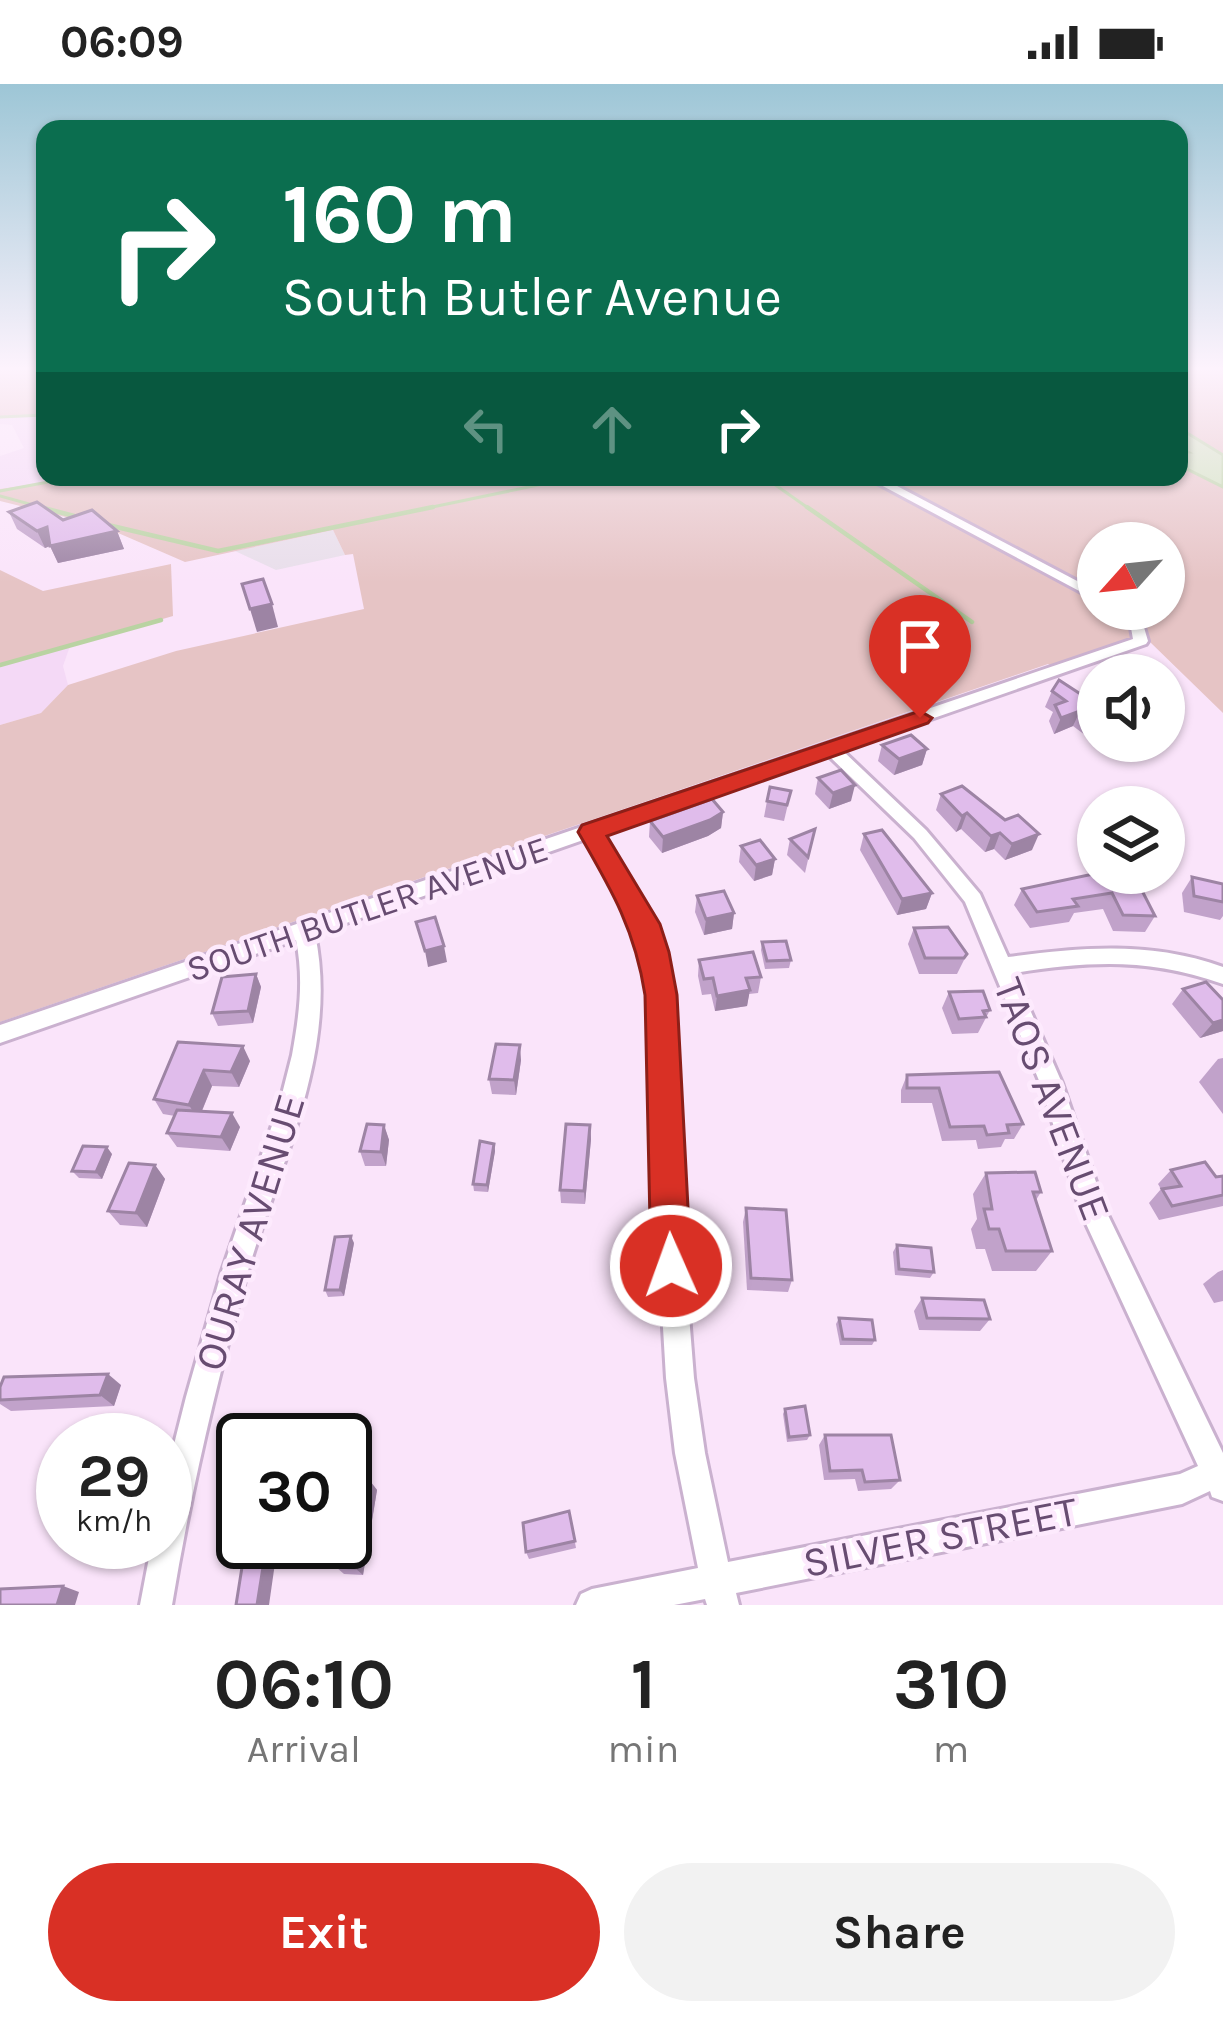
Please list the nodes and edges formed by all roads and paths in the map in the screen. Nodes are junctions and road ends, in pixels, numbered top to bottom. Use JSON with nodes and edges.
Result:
{"nodes":[{"id":1,"x":889,"y":486,"type":"edge"},
{"id":2,"x":1077,"y":586,"type":"edge"},
{"id":3,"x":1139,"y":630,"type":"edge"},
{"id":4,"x":831,"y":749,"type":"junction"},
{"id":5,"x":591,"y":832,"type":"junction"},
{"id":6,"x":304,"y":930,"type":"junction"},
{"id":7,"x":1004,"y":966,"type":"junction"},
{"id":8,"x":1223,"y":976,"type":"edge"},
{"id":9,"x":0,"y":1034,"type":"edge"},
{"id":10,"x":1219,"y":1480,"type":"edge"},
{"id":11,"x":719,"y":1592,"type":"edge"},
{"id":12,"x":156,"y":1605,"type":"edge"},
{"id":13,"x":592,"y":1605,"type":"edge"}],
"edges":[{"from":1,"to":2,"type":"street"},
{"from":3,"to":4,"type":"street","name":"SOUTH BUTLER AVENUE"},
{"from":4,"to":5,"type":"street","name":"SOUTH BUTLER AVENUE"},
{"from":4,"to":7,"type":"street","name":"TAOS AVENUE"},
{"from":5,"to":6,"type":"street","name":"SOUTH BUTLER AVENUE"},
{"from":5,"to":11,"type":"street"},
{"from":6,"to":9,"type":"street","name":"SOUTH BUTLER AVENUE"},
{"from":6,"to":12,"type":"street","name":"OURAY AVENUE"},
{"from":7,"to":8,"type":"street"},
{"from":7,"to":10,"type":"street","name":"TAOS AVENUE"},
{"from":10,"to":11,"type":"street","name":"SILVER STREET"},
{"from":11,"to":13,"type":"street","name":"SILVER STREET"}]}
